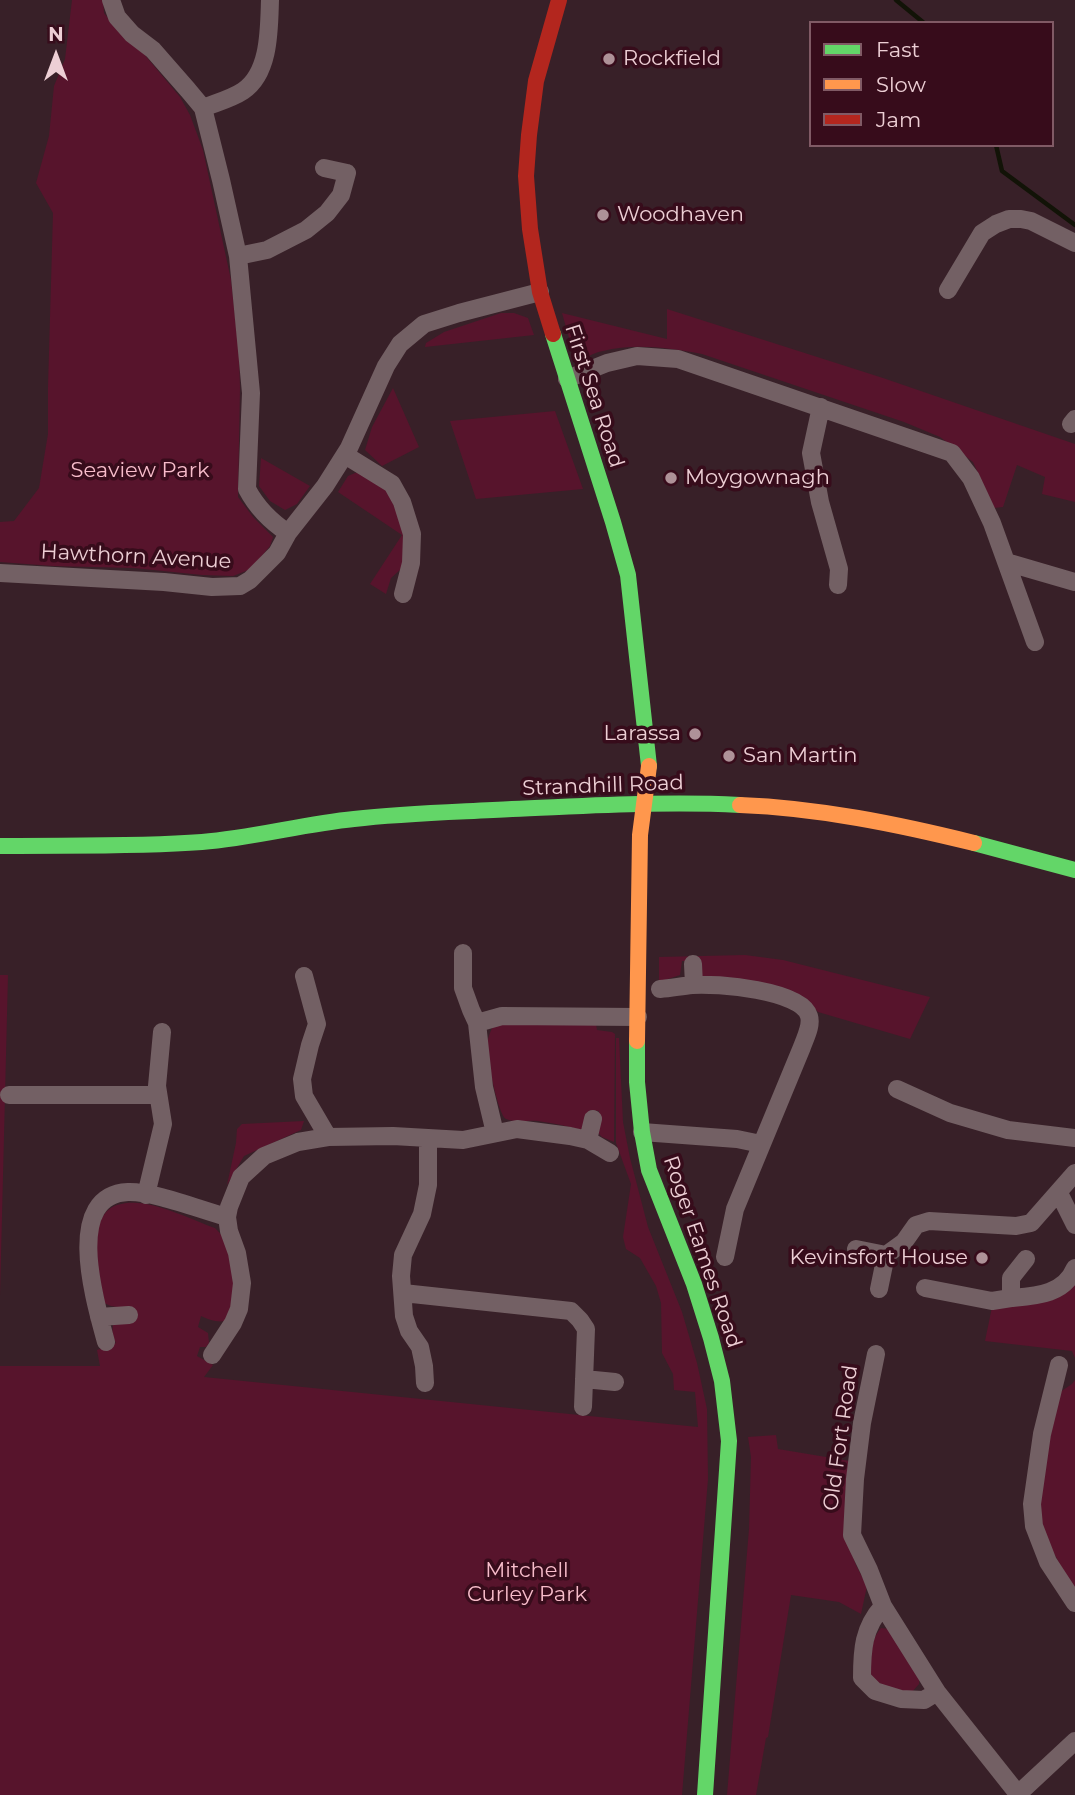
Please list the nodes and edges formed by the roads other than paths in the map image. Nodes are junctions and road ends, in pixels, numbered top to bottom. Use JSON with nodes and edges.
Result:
{"nodes":[{"id":1,"x":111,"y":0,"type":"edge"},
{"id":2,"x":270,"y":0,"type":"edge"},
{"id":3,"x":559,"y":0,"type":"edge"},
{"id":4,"x":202,"y":108,"type":"junction"},
{"id":5,"x":324,"y":168,"type":"dead end"},
{"id":6,"x":1075,"y":243,"type":"edge"},
{"id":7,"x":238,"y":256,"type":"junction"},
{"id":8,"x":948,"y":290,"type":"dead end"},
{"id":9,"x":540,"y":292,"type":"junction"},
{"id":10,"x":567,"y":379,"type":"junction"},
{"id":11,"x":821,"y":407,"type":"junction"},
{"id":12,"x":345,"y":454,"type":"junction"},
{"id":13,"x":288,"y":533,"type":"junction"},
{"id":14,"x":1006,"y":562,"type":"junction"},
{"id":15,"x":0,"y":573,"type":"edge"},
{"id":16,"x":1075,"y":582,"type":"edge"},
{"id":17,"x":838,"y":585,"type":"dead end"},
{"id":18,"x":404,"y":594,"type":"dead end"},
{"id":19,"x":1035,"y":642,"type":"dead end"},
{"id":20,"x":644,"y":804,"type":"junction"},
{"id":21,"x":0,"y":846,"type":"edge"},
{"id":22,"x":1075,"y":870,"type":"edge"},
{"id":23,"x":463,"y":953,"type":"dead end"},
{"id":24,"x":693,"y":964,"type":"dead end"},
{"id":25,"x":304,"y":976,"type":"dead end"},
{"id":26,"x":694,"y":985,"type":"junction"},
{"id":27,"x":660,"y":989,"type":"dead end"},
{"id":28,"x":638,"y":1017,"type":"junction"},
{"id":29,"x":477,"y":1023,"type":"junction"},
{"id":30,"x":162,"y":1032,"type":"dead end"},
{"id":31,"x":35,"y":1076,"type":"dead end"},
{"id":32,"x":897,"y":1089,"type":"dead end"},
{"id":33,"x":9,"y":1095,"type":"dead end"},
{"id":34,"x":35,"y":1095,"type":"junction"},
{"id":35,"x":159,"y":1095,"type":"junction"},
{"id":36,"x":593,"y":1119,"type":"dead end"},
{"id":37,"x":642,"y":1132,"type":"junction"},
{"id":38,"x":495,"y":1133,"type":"junction"},
{"id":39,"x":328,"y":1137,"type":"junction"},
{"id":40,"x":1075,"y":1138,"type":"edge"},
{"id":41,"x":428,"y":1139,"type":"junction"},
{"id":42,"x":588,"y":1140,"type":"junction"},
{"id":43,"x":761,"y":1144,"type":"junction"},
{"id":44,"x":610,"y":1153,"type":"dead end"},
{"id":45,"x":1075,"y":1173,"type":"edge"},
{"id":46,"x":1059,"y":1193,"type":"junction"},
{"id":47,"x":146,"y":1195,"type":"junction"},
{"id":48,"x":227,"y":1217,"type":"junction"},
{"id":49,"x":1075,"y":1225,"type":"edge"},
{"id":50,"x":856,"y":1249,"type":"dead end"},
{"id":51,"x":886,"y":1255,"type":"junction"},
{"id":52,"x":725,"y":1257,"type":"dead end"},
{"id":53,"x":1026,"y":1259,"type":"dead end"},
{"id":54,"x":1075,"y":1268,"type":"edge"},
{"id":55,"x":925,"y":1288,"type":"dead end"},
{"id":56,"x":879,"y":1289,"type":"dead end"},
{"id":57,"x":403,"y":1293,"type":"junction"},
{"id":58,"x":1011,"y":1298,"type":"junction"},
{"id":59,"x":129,"y":1315,"type":"dead end"},
{"id":60,"x":99,"y":1317,"type":"junction"},
{"id":61,"x":207,"y":1328,"type":"dead end"},
{"id":62,"x":223,"y":1338,"type":"junction"},
{"id":63,"x":106,"y":1342,"type":"dead end"},
{"id":64,"x":876,"y":1354,"type":"dead end"},
{"id":65,"x":212,"y":1355,"type":"dead end"},
{"id":66,"x":1059,"y":1365,"type":"dead end"},
{"id":67,"x":584,"y":1380,"type":"junction"},
{"id":68,"x":615,"y":1382,"type":"dead end"},
{"id":69,"x":425,"y":1383,"type":"dead end"},
{"id":70,"x":583,"y":1407,"type":"dead end"},
{"id":71,"x":1075,"y":1603,"type":"edge"},
{"id":72,"x":883,"y":1606,"type":"junction"},
{"id":73,"x":937,"y":1692,"type":"junction"},
{"id":74,"x":1075,"y":1741,"type":"edge"},
{"id":75,"x":1017,"y":1794,"type":"edge"},
{"id":76,"x":705,"y":1795,"type":"edge"}],
"edges":[{"from":1,"to":4,"type":"street"},
{"from":2,"to":4,"type":"street"},
{"from":3,"to":9,"type":"main road","name":"First Sea Road"},
{"from":4,"to":7,"type":"street"},
{"from":5,"to":7,"type":"street"},
{"from":6,"to":8,"type":"street"},
{"from":7,"to":13,"type":"street"},
{"from":9,"to":10,"type":"main road","name":"First Sea Road"},
{"from":9,"to":12,"type":"street"},
{"from":10,"to":11,"type":"street"},
{"from":10,"to":20,"type":"main road","name":"First Sea Road"},
{"from":11,"to":14,"type":"street"},
{"from":11,"to":17,"type":"street"},
{"from":12,"to":13,"type":"street"},
{"from":12,"to":18,"type":"street"},
{"from":13,"to":15,"type":"street","name":"Hawthorn Avenue"},
{"from":14,"to":16,"type":"street"},
{"from":14,"to":19,"type":"street"},
{"from":20,"to":21,"type":"main road","name":"Strandhill Road"},
{"from":20,"to":22,"type":"main road","name":"Strandhill Road"},
{"from":20,"to":28,"type":"main road","name":"Roger Eames Road"},
{"from":23,"to":29,"type":"street"},
{"from":24,"to":26,"type":"street"},
{"from":25,"to":39,"type":"street"},
{"from":26,"to":27,"type":"street"},
{"from":26,"to":43,"type":"street"},
{"from":28,"to":29,"type":"street"},
{"from":28,"to":37,"type":"main road","name":"Roger Eames Road"},
{"from":29,"to":38,"type":"street"},
{"from":30,"to":35,"type":"street"},
{"from":31,"to":34,"type":"street"},
{"from":32,"to":40,"type":"street"},
{"from":33,"to":34,"type":"street"},
{"from":34,"to":35,"type":"street"},
{"from":35,"to":47,"type":"street"},
{"from":36,"to":42,"type":"street"},
{"from":37,"to":43,"type":"street"},
{"from":37,"to":76,"type":"main road","name":"Roger Eames Road"},
{"from":38,"to":41,"type":"street"},
{"from":38,"to":42,"type":"street"},
{"from":39,"to":41,"type":"street"},
{"from":39,"to":48,"type":"street"},
{"from":41,"to":57,"type":"street"},
{"from":42,"to":44,"type":"street"},
{"from":43,"to":52,"type":"street"},
{"from":45,"to":46,"type":"street"},
{"from":46,"to":49,"type":"street"},
{"from":46,"to":51,"type":"street"},
{"from":47,"to":48,"type":"street"},
{"from":47,"to":60,"type":"street"},
{"from":48,"to":62,"type":"street"},
{"from":50,"to":51,"type":"street"},
{"from":51,"to":56,"type":"street"},
{"from":53,"to":58,"type":"street"},
{"from":54,"to":58,"type":"street"},
{"from":55,"to":58,"type":"street"},
{"from":57,"to":67,"type":"street"},
{"from":57,"to":69,"type":"street"},
{"from":59,"to":60,"type":"street"},
{"from":60,"to":63,"type":"street"},
{"from":61,"to":62,"type":"street"},
{"from":62,"to":65,"type":"street"},
{"from":64,"to":72,"type":"street","name":"Old Fort Road"},
{"from":66,"to":71,"type":"street"},
{"from":67,"to":68,"type":"street"},
{"from":67,"to":70,"type":"street"},
{"from":72,"to":73,"type":"street","name":"Old Fort Road"},
{"from":72,"to":73,"type":"street"},
{"from":73,"to":75,"type":"street","name":"Old Fort Road"},
{"from":74,"to":75,"type":"street"}]}
